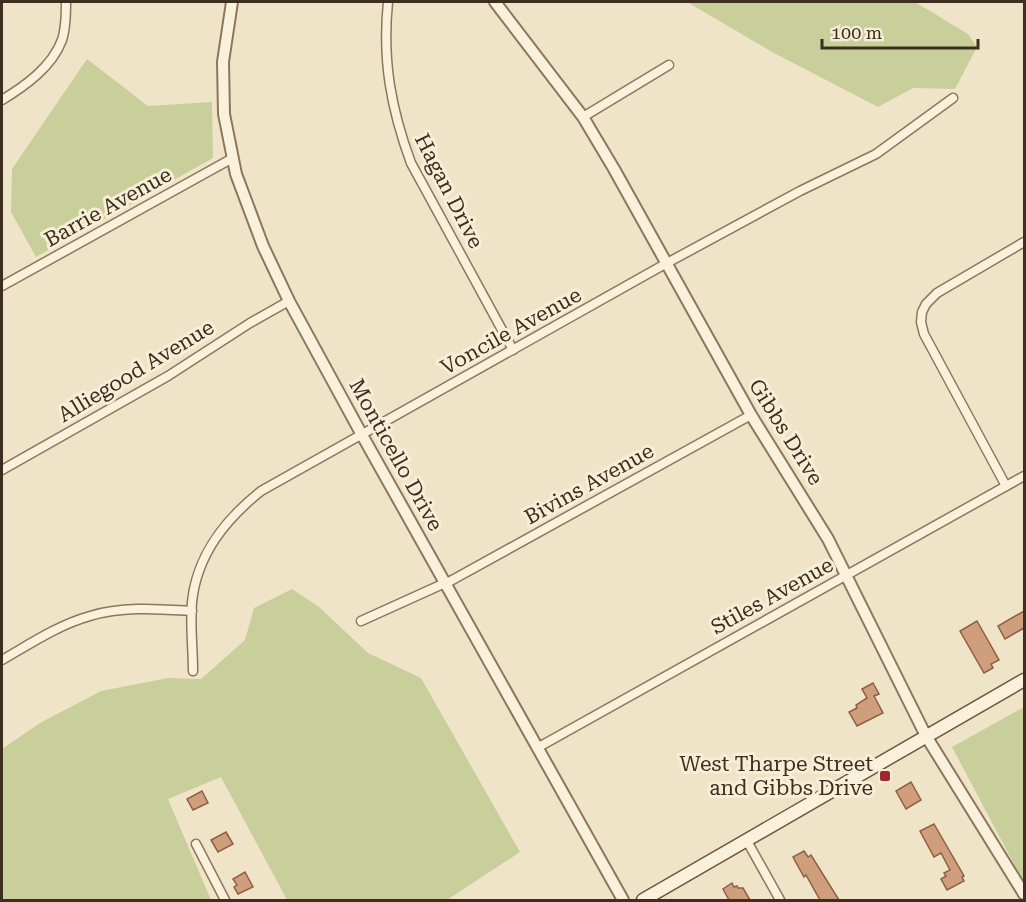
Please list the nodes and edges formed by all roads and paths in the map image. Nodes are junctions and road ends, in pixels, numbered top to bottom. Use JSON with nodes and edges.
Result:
{"nodes":[{"id":1,"x":66,"y":2,"type":"edge"},
{"id":2,"x":232,"y":2,"type":"edge"},
{"id":3,"x":388,"y":2,"type":"edge"},
{"id":4,"x":495,"y":2,"type":"edge"},
{"id":5,"x":669,"y":65,"type":"dead end"},
{"id":6,"x":953,"y":98,"type":"dead end"},
{"id":7,"x":2,"y":100,"type":"edge"},
{"id":8,"x":583,"y":117,"type":"junction"},
{"id":9,"x":231,"y":159,"type":"junction"},
{"id":10,"x":1024,"y":242,"type":"edge"},
{"id":11,"x":667,"y":263,"type":"junction"},
{"id":12,"x":2,"y":286,"type":"edge"},
{"id":13,"x":289,"y":302,"type":"junction"},
{"id":14,"x":513,"y":350,"type":"junction"},
{"id":15,"x":751,"y":416,"type":"junction"},
{"id":16,"x":362,"y":435,"type":"junction"},
{"id":17,"x":2,"y":470,"type":"edge"},
{"id":18,"x":1024,"y":476,"type":"edge"},
{"id":19,"x":1006,"y":486,"type":"junction"},
{"id":20,"x":846,"y":576,"type":"junction"},
{"id":21,"x":445,"y":584,"type":"junction"},
{"id":22,"x":192,"y":611,"type":"junction"},
{"id":23,"x":361,"y":621,"type":"dead end"},
{"id":24,"x":2,"y":660,"type":"edge"},
{"id":25,"x":193,"y":671,"type":"dead end"},
{"id":26,"x":1024,"y":680,"type":"edge"},
{"id":27,"x":926,"y":736,"type":"junction"},
{"id":28,"x":537,"y":748,"type":"junction"},
{"id":29,"x":747,"y":841,"type":"junction"},
{"id":30,"x":196,"y":844,"type":"dead end"},
{"id":31,"x":1024,"y":894,"type":"edge"},
{"id":32,"x":225,"y":900,"type":"edge"},
{"id":33,"x":623,"y":900,"type":"edge"},
{"id":34,"x":643,"y":900,"type":"edge"},
{"id":35,"x":780,"y":900,"type":"edge"}],
"edges":[{"from":1,"to":7,"type":"street"},
{"from":2,"to":9,"type":"street","name":"Monticello Drive"},
{"from":3,"to":14,"type":"street","name":"Hagan Drive"},
{"from":4,"to":8,"type":"street","name":"Gibbs Drive"},
{"from":5,"to":8,"type":"street"},
{"from":6,"to":11,"type":"street","name":"Voncile Avenue"},
{"from":8,"to":11,"type":"street","name":"Gibbs Drive"},
{"from":9,"to":12,"type":"street","name":"Barrie Avenue"},
{"from":9,"to":13,"type":"street","name":"Monticello Drive"},
{"from":10,"to":19,"type":"street"},
{"from":11,"to":14,"type":"street","name":"Voncile Avenue"},
{"from":11,"to":15,"type":"street","name":"Gibbs Drive"},
{"from":13,"to":16,"type":"street","name":"Monticello Drive"},
{"from":13,"to":17,"type":"street","name":"Alliegood Avenue"},
{"from":14,"to":16,"type":"street","name":"Voncile Avenue"},
{"from":15,"to":20,"type":"street","name":"Gibbs Drive"},
{"from":15,"to":21,"type":"street","name":"Bivins Avenue"},
{"from":16,"to":21,"type":"street","name":"Monticello Drive"},
{"from":16,"to":22,"type":"street","name":"Voncile Avenue"},
{"from":18,"to":19,"type":"street","name":"Stiles Avenue"},
{"from":19,"to":20,"type":"street","name":"Stiles Avenue"},
{"from":20,"to":27,"type":"street","name":"Gibbs Drive"},
{"from":20,"to":28,"type":"street","name":"Stiles Avenue"},
{"from":21,"to":23,"type":"street","name":"Bivins Avenue"},
{"from":21,"to":28,"type":"street","name":"Monticello Drive"},
{"from":22,"to":24,"type":"street"},
{"from":22,"to":25,"type":"street","name":"Voncile Avenue"},
{"from":26,"to":27,"type":"main road"},
{"from":27,"to":29,"type":"main road"},
{"from":27,"to":31,"type":"street","name":"Gibbs Drive"},
{"from":28,"to":33,"type":"street","name":"Monticello Drive"},
{"from":29,"to":34,"type":"main road"},
{"from":29,"to":35,"type":"street"},
{"from":30,"to":32,"type":"street"}]}
